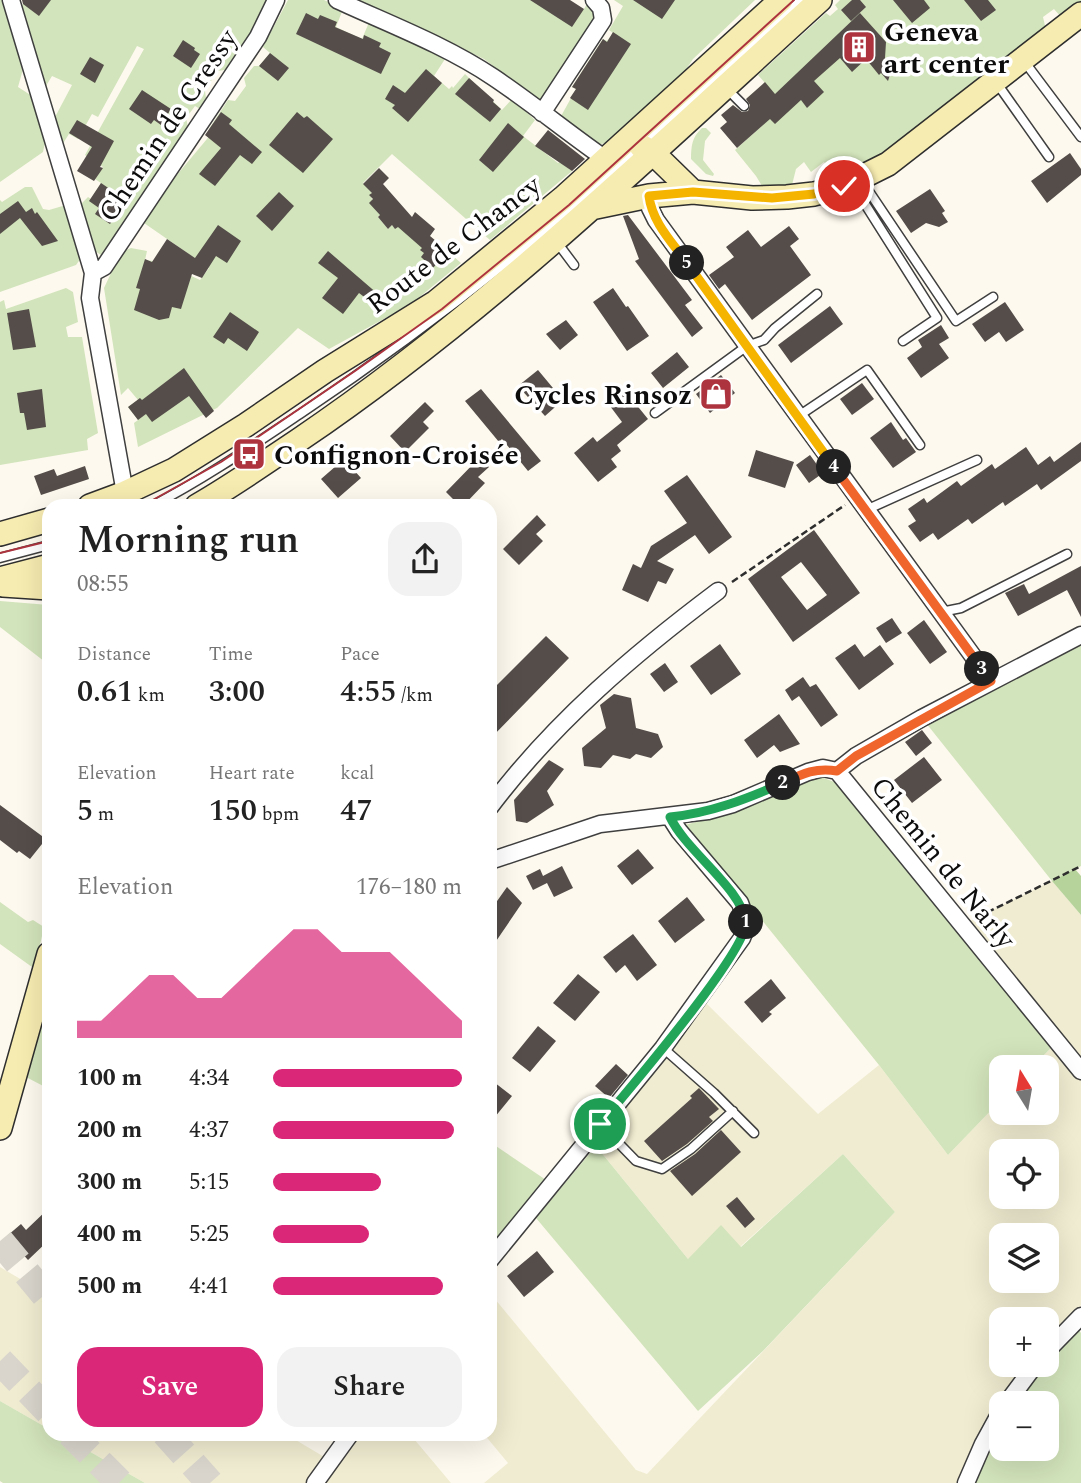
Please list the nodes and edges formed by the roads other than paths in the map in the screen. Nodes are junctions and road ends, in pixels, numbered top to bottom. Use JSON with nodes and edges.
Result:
{"nodes":[{"id":1,"x":11,"y":0,"type":"edge"},
{"id":2,"x":276,"y":0,"type":"edge"},
{"id":3,"x":337,"y":0,"type":"edge"},
{"id":4,"x":594,"y":0,"type":"edge"},
{"id":5,"x":781,"y":0,"type":"edge"},
{"id":6,"x":801,"y":0,"type":"edge"},
{"id":7,"x":820,"y":0,"type":"edge"},
{"id":8,"x":1081,"y":14,"type":"edge"},
{"id":9,"x":1023,"y":60,"type":"junction"},
{"id":10,"x":996,"y":82,"type":"junction"},
{"id":11,"x":724,"y":87,"type":"junction"},
{"id":12,"x":744,"y":106,"type":"dead end"},
{"id":13,"x":542,"y":113,"type":"junction"},
{"id":14,"x":1081,"y":137,"type":"edge"},
{"id":15,"x":630,"y":151,"type":"junction"},
{"id":16,"x":1049,"y":157,"type":"dead end"},
{"id":17,"x":856,"y":181,"type":"junction"},
{"id":18,"x":671,"y":190,"type":"junction"},
{"id":19,"x":593,"y":207,"type":"junction"},
{"id":20,"x":556,"y":240,"type":"junction"},
{"id":21,"x":575,"y":265,"type":"dead end"},
{"id":22,"x":93,"y":273,"type":"junction"},
{"id":23,"x":817,"y":294,"type":"dead end"},
{"id":24,"x":993,"y":297,"type":"dead end"},
{"id":25,"x":903,"y":341,"type":"dead end"},
{"id":26,"x":747,"y":346,"type":"junction"},
{"id":27,"x":655,"y":413,"type":"dead end"},
{"id":28,"x":797,"y":417,"type":"junction"},
{"id":29,"x":920,"y":445,"type":"dead end"},
{"id":30,"x":977,"y":460,"type":"dead end"},
{"id":31,"x":126,"y":499,"type":"edge"},
{"id":32,"x":164,"y":499,"type":"edge"},
{"id":33,"x":208,"y":499,"type":"edge"},
{"id":34,"x":866,"y":510,"type":"junction"},
{"id":35,"x":42,"y":522,"type":"edge"},
{"id":36,"x":0,"y":534,"type":"edge"},
{"id":37,"x":42,"y":547,"type":"edge"},
{"id":38,"x":1067,"y":554,"type":"dead end"},
{"id":39,"x":0,"y":558,"type":"edge"},
{"id":40,"x":42,"y":568,"type":"edge"},
{"id":41,"x":0,"y":579,"type":"edge"},
{"id":42,"x":0,"y":585,"type":"edge"},
{"id":43,"x":42,"y":588,"type":"edge"},
{"id":44,"x":718,"y":591,"type":"road end"},
{"id":45,"x":940,"y":612,"type":"junction"},
{"id":46,"x":1081,"y":635,"type":"edge"},
{"id":47,"x":991,"y":681,"type":"junction"},
{"id":48,"x":837,"y":771,"type":"junction"},
{"id":49,"x":497,"y":798,"type":"edge"},
{"id":50,"x":670,"y":817,"type":"junction"},
{"id":51,"x":497,"y":859,"type":"edge"},
{"id":52,"x":42,"y":979,"type":"edge"},
{"id":53,"x":663,"y":1048,"type":"junction"},
{"id":54,"x":1081,"y":1071,"type":"edge"},
{"id":55,"x":733,"y":1111,"type":"junction"},
{"id":56,"x":600,"y":1124,"type":"junction"},
{"id":57,"x":0,"y":1128,"type":"edge"},
{"id":58,"x":754,"y":1133,"type":"dead end"},
{"id":59,"x":497,"y":1251,"type":"edge"},
{"id":60,"x":1081,"y":1316,"type":"edge"},
{"id":61,"x":1059,"y":1339,"type":"edge"},
{"id":62,"x":989,"y":1433,"type":"edge"},
{"id":63,"x":345,"y":1441,"type":"edge"},
{"id":64,"x":315,"y":1483,"type":"edge"},
{"id":65,"x":966,"y":1483,"type":"edge"}],
"edges":[{"from":1,"to":22,"type":"street"},
{"from":2,"to":22,"type":"street","name":"Chemin de Cressy"},
{"from":3,"to":13,"type":"street"},
{"from":4,"to":13,"type":"street"},
{"from":5,"to":15,"type":"main road","name":"Route de Chancy"},
{"from":6,"to":15,"type":"lane"},
{"from":7,"to":11,"type":"main road","name":"Route de Chancy"},
{"from":8,"to":9,"type":"main road"},
{"from":9,"to":10,"type":"main road"},
{"from":9,"to":14,"type":"lane"},
{"from":10,"to":16,"type":"lane"},
{"from":10,"to":17,"type":"main road"},
{"from":11,"to":12,"type":"lane"},
{"from":11,"to":15,"type":"main road","name":"Route de Chancy"},
{"from":13,"to":15,"type":"street"},
{"from":15,"to":18,"type":"main road"},
{"from":15,"to":19,"type":"main road","name":"Route de Chancy"},
{"from":15,"to":31,"type":"main road","name":"Route de Chancy"},
{"from":15,"to":32,"type":"lane"},
{"from":17,"to":18,"type":"main road"},
{"from":17,"to":24,"type":"lane"},
{"from":17,"to":25,"type":"lane"},
{"from":18,"to":19,"type":"main road"},
{"from":18,"to":26,"type":"street"},
{"from":19,"to":20,"type":"main road","name":"Route de Chancy"},
{"from":20,"to":21,"type":"lane"},
{"from":20,"to":33,"type":"main road","name":"Route de Chancy"},
{"from":22,"to":31,"type":"street"},
{"from":23,"to":26,"type":"lane"},
{"from":26,"to":27,"type":"lane"},
{"from":26,"to":28,"type":"street"},
{"from":28,"to":29,"type":"lane"},
{"from":28,"to":34,"type":"street"},
{"from":30,"to":34,"type":"lane"},
{"from":34,"to":45,"type":"street"},
{"from":35,"to":36,"type":"main road"},
{"from":37,"to":39,"type":"lane"},
{"from":38,"to":45,"type":"lane"},
{"from":40,"to":41,"type":"main road"},
{"from":42,"to":43,"type":"main road"},
{"from":44,"to":49,"type":"street"},
{"from":45,"to":47,"type":"street"},
{"from":46,"to":47,"type":"street"},
{"from":47,"to":48,"type":"street"},
{"from":48,"to":50,"type":"street","name":"Chemin de Narly"},
{"from":48,"to":54,"type":"street","name":"Chemin de Narly"},
{"from":50,"to":51,"type":"street","name":"Chemin de Narly"},
{"from":50,"to":53,"type":"street"},
{"from":52,"to":57,"type":"main road"},
{"from":53,"to":55,"type":"lane"},
{"from":53,"to":56,"type":"street"},
{"from":55,"to":56,"type":"lane"},
{"from":55,"to":58,"type":"lane"},
{"from":56,"to":59,"type":"street"},
{"from":60,"to":61,"type":"street"},
{"from":62,"to":65,"type":"street"},
{"from":63,"to":64,"type":"street"}]}
